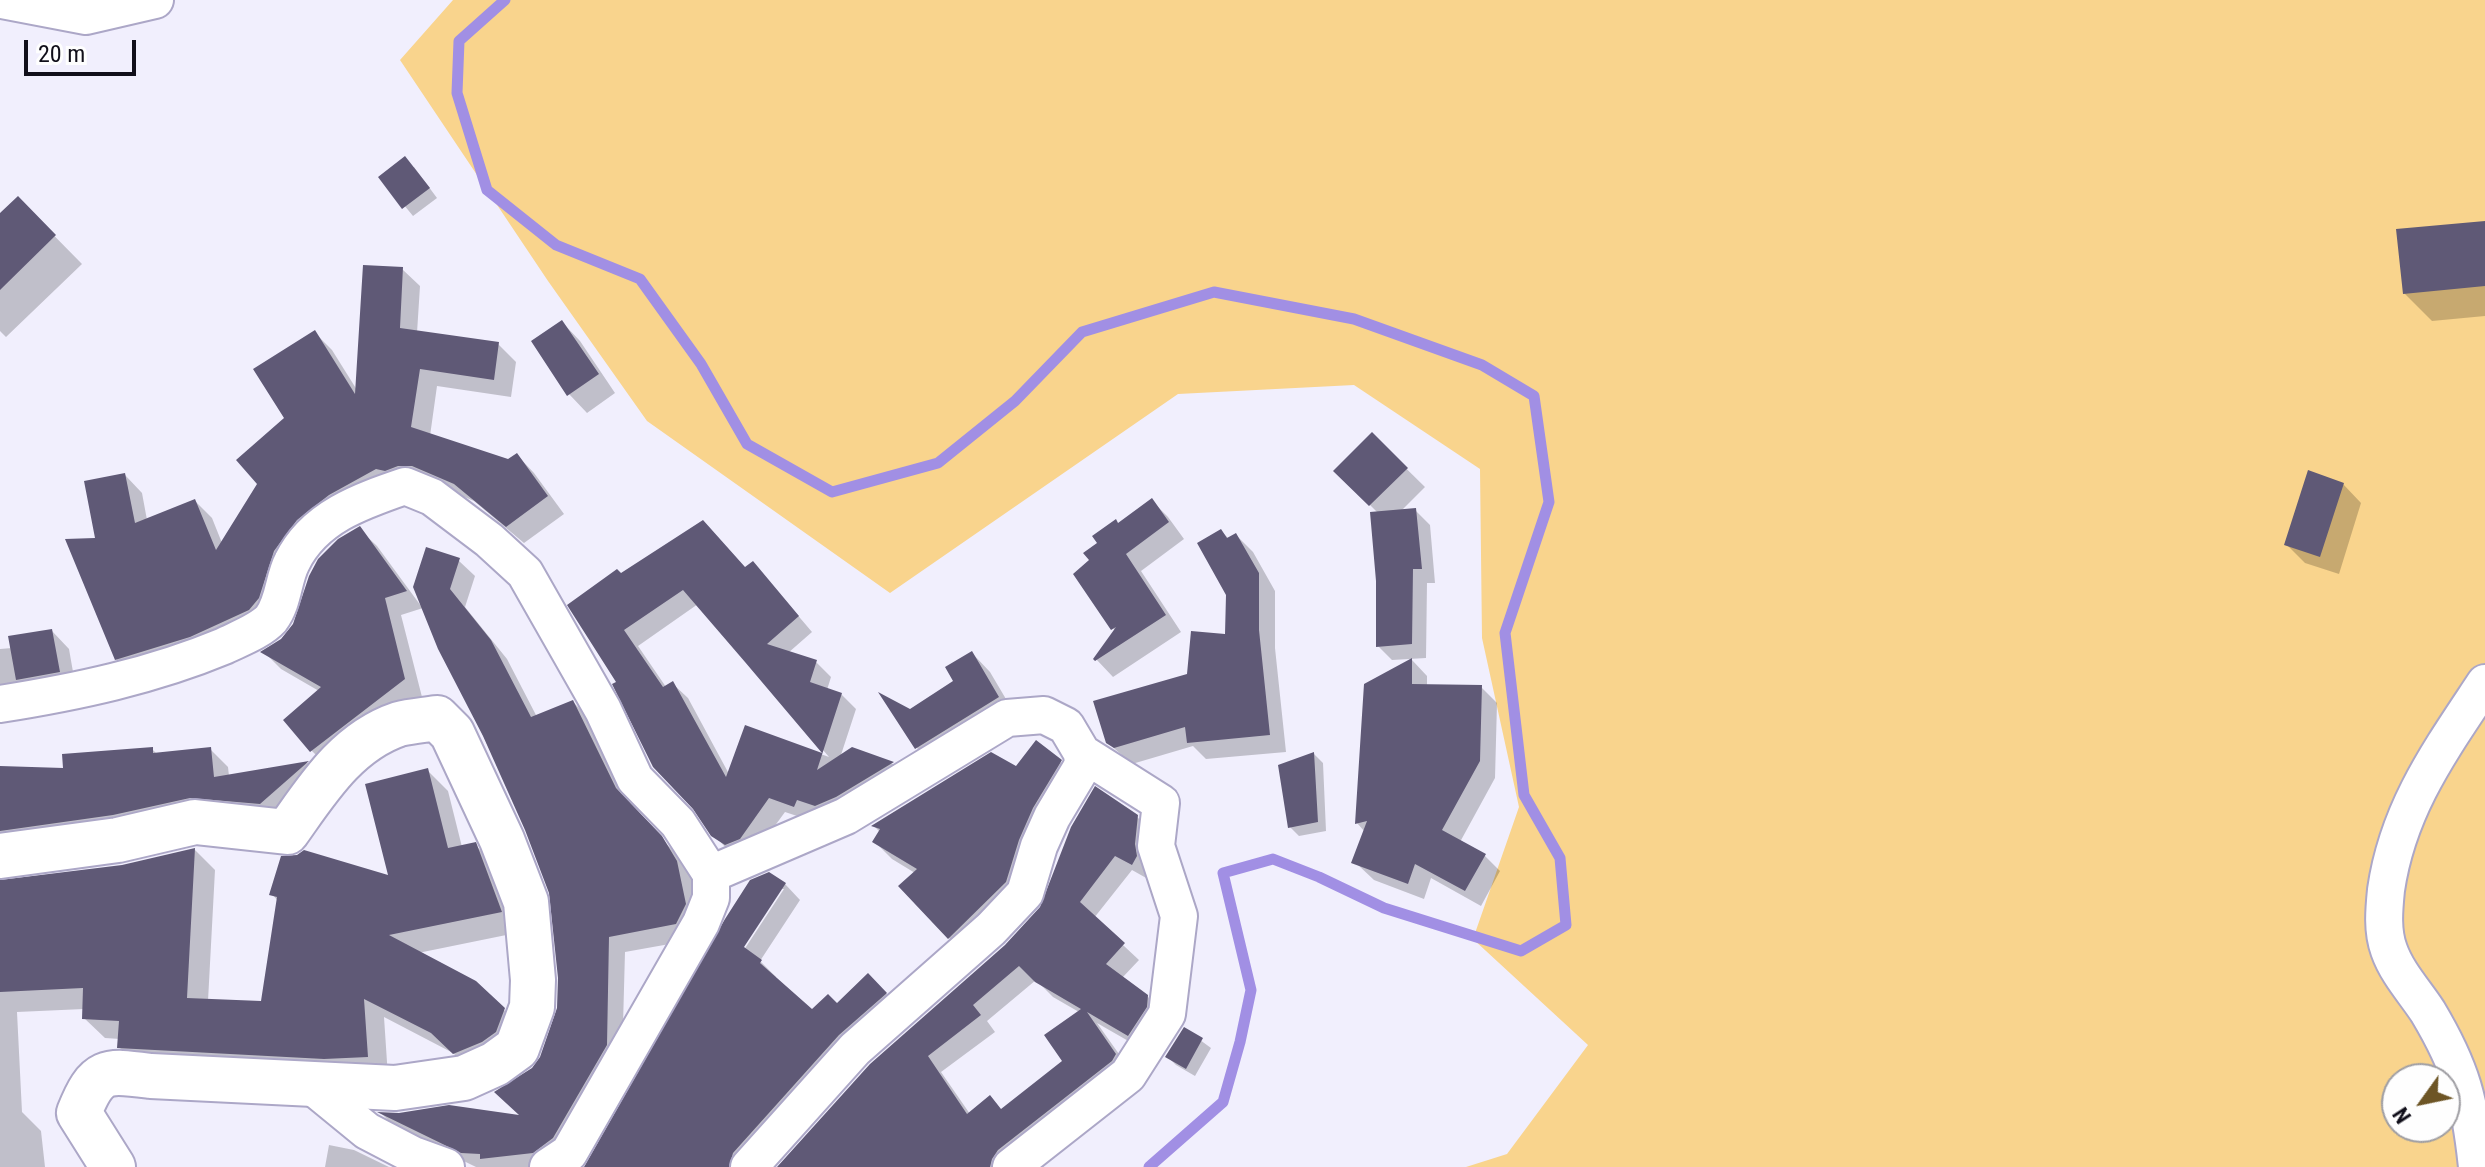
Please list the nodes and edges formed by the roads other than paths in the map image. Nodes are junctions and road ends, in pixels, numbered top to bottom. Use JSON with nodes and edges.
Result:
{"nodes":[{"id":1,"x":2,"y":0,"type":"edge"},
{"id":2,"x":155,"y":0,"type":"edge"},
{"id":3,"x":2485,"y":683,"type":"edge"},
{"id":4,"x":0,"y":704,"type":"edge"},
{"id":5,"x":1082,"y":753,"type":"junction"},
{"id":6,"x":0,"y":856,"type":"edge"},
{"id":7,"x":711,"y":874,"type":"junction"},
{"id":8,"x":312,"y":1086,"type":"junction"},
{"id":9,"x":113,"y":1167,"type":"edge"},
{"id":10,"x":446,"y":1167,"type":"edge"},
{"id":11,"x":548,"y":1167,"type":"edge"},
{"id":12,"x":749,"y":1167,"type":"edge"},
{"id":13,"x":1011,"y":1167,"type":"edge"},
{"id":14,"x":2477,"y":1167,"type":"edge"}],
"edges":[{"from":1,"to":2,"type":"street"},
{"from":3,"to":14,"type":"street"},
{"from":4,"to":7,"type":"street"},
{"from":5,"to":7,"type":"street"},
{"from":5,"to":12,"type":"street"},
{"from":5,"to":13,"type":"street"},
{"from":6,"to":8,"type":"street"},
{"from":7,"to":11,"type":"street"},
{"from":8,"to":9,"type":"street"},
{"from":8,"to":10,"type":"street"}]}
